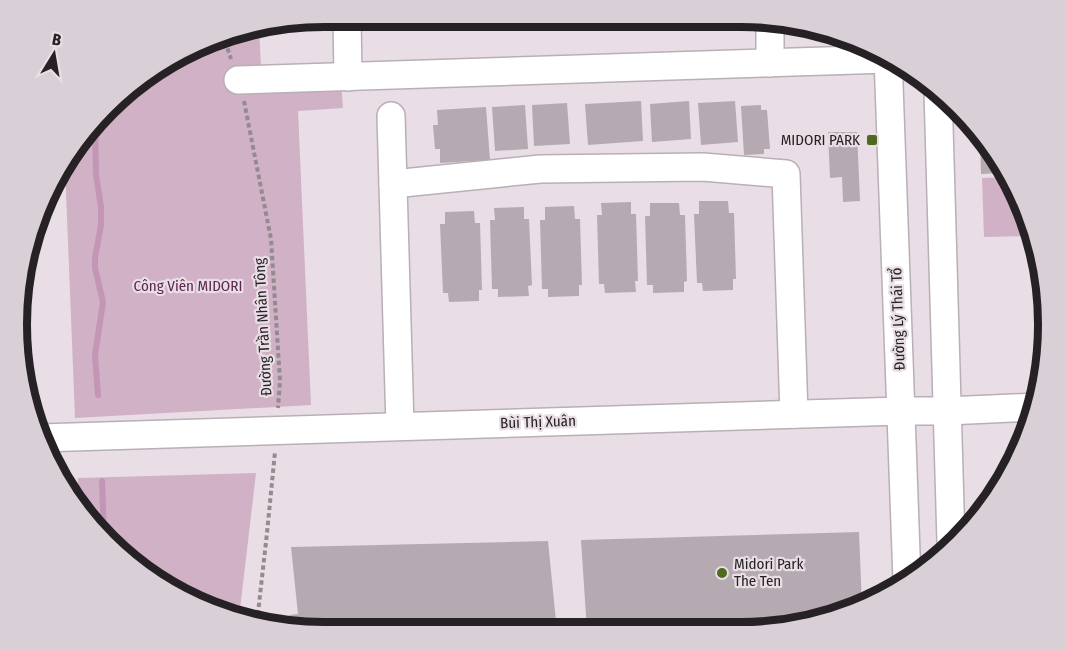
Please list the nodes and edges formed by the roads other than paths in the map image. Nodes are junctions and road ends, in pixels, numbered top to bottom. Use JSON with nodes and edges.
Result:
{"nodes":[{"id":1,"x":347,"y":27,"type":"edge"},
{"id":2,"x":770,"y":29,"type":"edge"},
{"id":3,"x":873,"y":59,"type":"edge"},
{"id":4,"x":770,"y":63,"type":"junction"},
{"id":5,"x":888,"y":67,"type":"edge"},
{"id":6,"x":348,"y":76,"type":"junction"},
{"id":7,"x":238,"y":80,"type":"road end"},
{"id":8,"x":938,"y":102,"type":"edge"},
{"id":9,"x":391,"y":116,"type":"dead end"},
{"id":10,"x":393,"y":184,"type":"junction"},
{"id":11,"x":1026,"y":407,"type":"edge"},
{"id":12,"x":901,"y":411,"type":"junction"},
{"id":13,"x":947,"y":411,"type":"junction"},
{"id":14,"x":794,"y":414,"type":"junction"},
{"id":15,"x":400,"y":426,"type":"junction"},
{"id":16,"x":50,"y":438,"type":"edge"},
{"id":17,"x":951,"y":535,"type":"edge"},
{"id":18,"x":907,"y":572,"type":"edge"}],
"edges":[{"from":1,"to":6,"type":"street"},
{"from":2,"to":4,"type":"street"},
{"from":3,"to":4,"type":"street"},
{"from":4,"to":6,"type":"street"},
{"from":5,"to":12,"type":"street","name":"Đường Lý Thái Tổ"},
{"from":6,"to":7,"type":"street"},
{"from":8,"to":13,"type":"street"},
{"from":9,"to":10,"type":"street"},
{"from":10,"to":14,"type":"street"},
{"from":10,"to":15,"type":"street"},
{"from":11,"to":13,"type":"street","name":"Bùi Thị Xuân"},
{"from":12,"to":13,"type":"street","name":"Bùi Thị Xuân"},
{"from":12,"to":14,"type":"street","name":"Bùi Thị Xuân"},
{"from":12,"to":18,"type":"street","name":"Đường Lý Thái Tổ"},
{"from":13,"to":17,"type":"street"},
{"from":14,"to":15,"type":"street","name":"Bùi Thị Xuân"},
{"from":15,"to":16,"type":"street","name":"Bùi Thị Xuân"}]}
